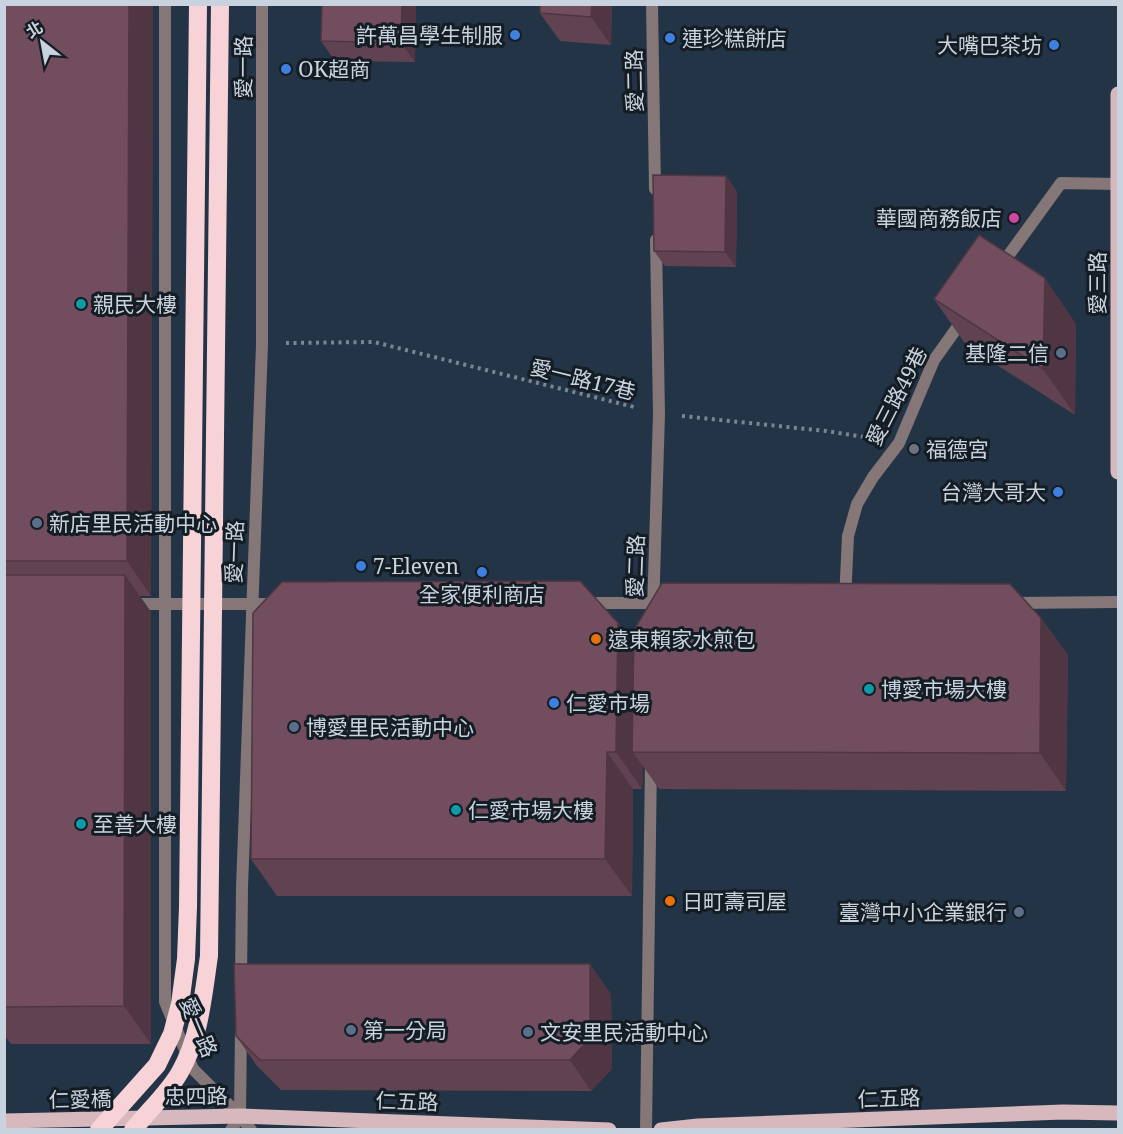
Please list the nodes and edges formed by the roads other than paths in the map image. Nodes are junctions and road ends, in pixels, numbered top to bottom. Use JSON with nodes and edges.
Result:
{"nodes":[{"id":1,"x":165,"y":4,"type":"edge"},
{"id":2,"x":198,"y":4,"type":"edge"},
{"id":3,"x":220,"y":4,"type":"edge"},
{"id":4,"x":262,"y":4,"type":"edge"},
{"id":5,"x":652,"y":4,"type":"edge"},
{"id":6,"x":1119,"y":94,"type":"edge"},
{"id":7,"x":1118,"y":184,"type":"edge"},
{"id":8,"x":656,"y":203,"type":"edge"},
{"id":9,"x":656,"y":227,"type":"edge"},
{"id":10,"x":994,"y":276,"type":"edge"},
{"id":11,"x":974,"y":304,"type":"edge"},
{"id":12,"x":1119,"y":472,"type":"edge"},
{"id":13,"x":1119,"y":602,"type":"edge"},
{"id":14,"x":165,"y":603,"type":"junction"},
{"id":15,"x":570,"y":603,"type":"edge"},
{"id":16,"x":653,"y":603,"type":"junction"},
{"id":17,"x":677,"y":603,"type":"edge"},
{"id":18,"x":1001,"y":603,"type":"edge"},
{"id":19,"x":116,"y":604,"type":"edge"},
{"id":20,"x":252,"y":604,"type":"junction"},
{"id":21,"x":287,"y":604,"type":"edge"},
{"id":22,"x":844,"y":604,"type":"edge"},
{"id":23,"x":652,"y":627,"type":"edge"},
{"id":24,"x":651,"y":746,"type":"edge"},
{"id":25,"x":241,"y":990,"type":"edge"},
{"id":26,"x":241,"y":1013,"type":"edge"},
{"id":27,"x":1119,"y":1113,"type":"edge"},
{"id":28,"x":240,"y":1116,"type":"junction"},
{"id":29,"x":154,"y":1118,"type":"joint"},
{"id":30,"x":6,"y":1121,"type":"edge"},
{"id":31,"x":99,"y":1130,"type":"edge"},
{"id":32,"x":133,"y":1130,"type":"edge"},
{"id":33,"x":231,"y":1130,"type":"edge"},
{"id":34,"x":251,"y":1130,"type":"edge"},
{"id":35,"x":609,"y":1130,"type":"edge"},
{"id":36,"x":646,"y":1130,"type":"edge"},
{"id":37,"x":661,"y":1130,"type":"edge"}],
"edges":[{"from":1,"to":14,"type":"street","name":"愛一路"},
{"from":2,"to":31,"type":"highway"},
{"from":3,"to":32,"type":"highway"},
{"from":4,"to":20,"type":"street","name":"愛一路"},
{"from":5,"to":8,"type":"street","name":"愛二路"},
{"from":6,"to":7,"type":"main road","name":"愛三路"},
{"from":7,"to":10,"type":"street"},
{"from":7,"to":12,"type":"main road","name":"愛三路"},
{"from":9,"to":16,"type":"street","name":"愛二路"},
{"from":11,"to":22,"type":"street","name":"愛三路49巷"},
{"from":13,"to":18,"type":"street"},
{"from":14,"to":19,"type":"street"},
{"from":14,"to":20,"type":"street"},
{"from":14,"to":28,"type":"street","name":"愛一路"},
{"from":15,"to":16,"type":"street"},
{"from":16,"to":17,"type":"street"},
{"from":16,"to":23,"type":"street","name":"愛二路"},
{"from":20,"to":21,"type":"street"},
{"from":20,"to":25,"type":"street","name":"愛一路"},
{"from":24,"to":36,"type":"street"},
{"from":26,"to":28,"type":"street","name":"愛一路"},
{"from":27,"to":37,"type":"main road","name":"仁五路"},
{"from":28,"to":29,"type":"main road","name":"忠四路"},
{"from":28,"to":33,"type":"street"},
{"from":28,"to":34,"type":"street"},
{"from":28,"to":35,"type":"main road","name":"仁五路"},
{"from":29,"to":30,"type":"main road","name":"仁愛橋"}]}
